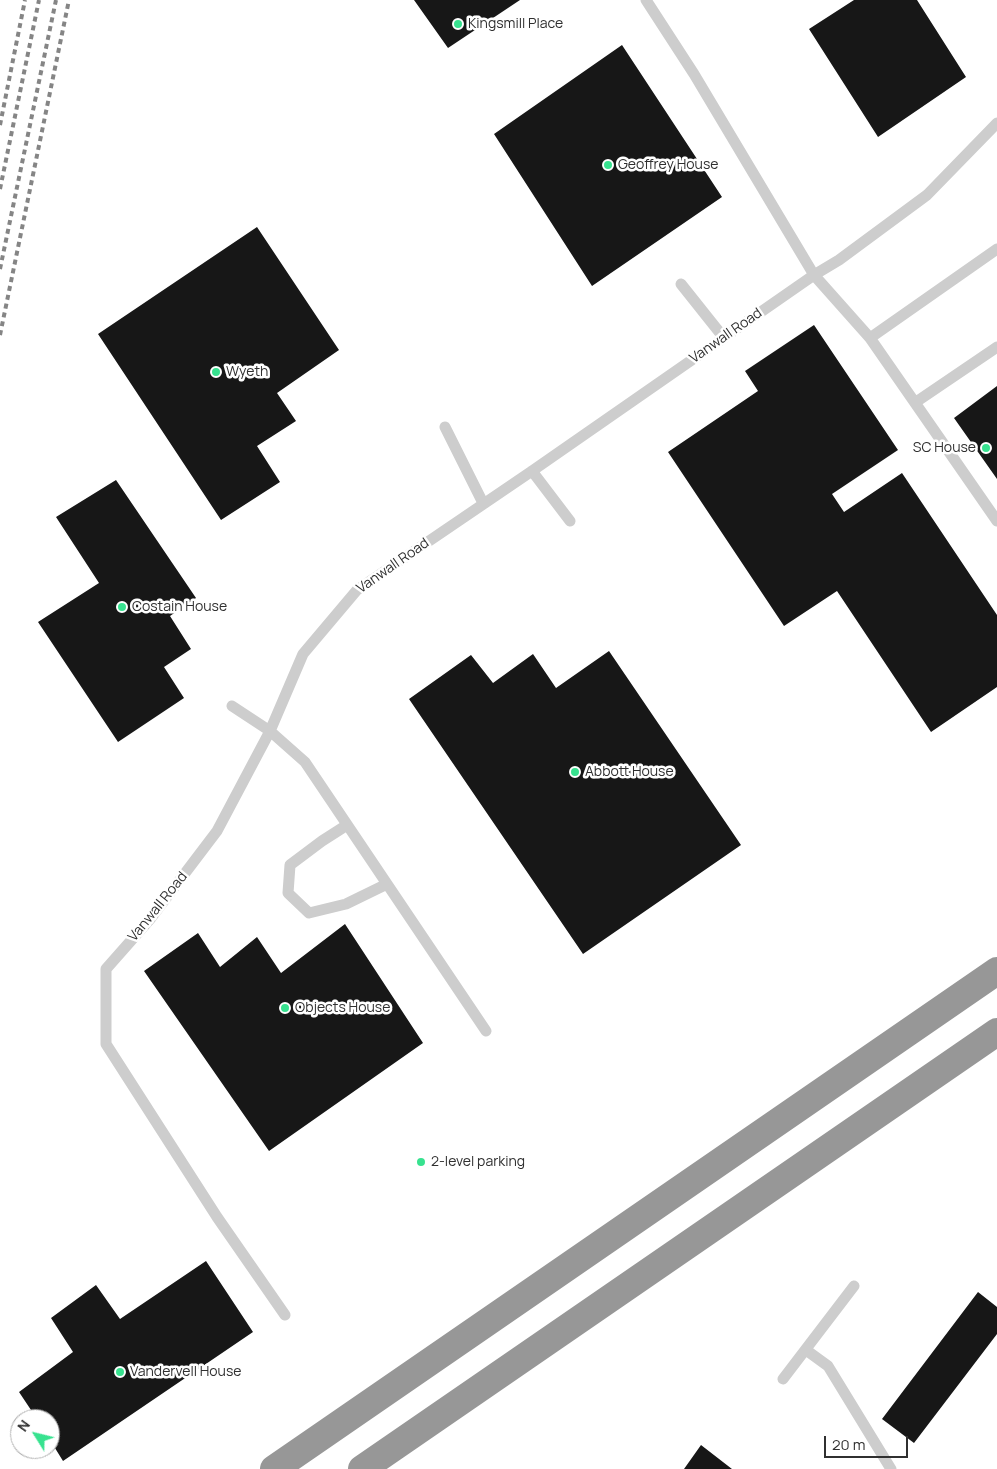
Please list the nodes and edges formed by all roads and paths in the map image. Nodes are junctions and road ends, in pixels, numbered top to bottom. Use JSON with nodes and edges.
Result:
{"nodes":[{"id":1,"x":646,"y":0,"type":"edge"},
{"id":2,"x":997,"y":123,"type":"edge"},
{"id":3,"x":997,"y":248,"type":"edge"},
{"id":4,"x":814,"y":275,"type":"junction"},
{"id":5,"x":680,"y":284,"type":"dead end"},
{"id":6,"x":724,"y":338,"type":"junction"},
{"id":7,"x":870,"y":338,"type":"junction"},
{"id":8,"x":997,"y":347,"type":"edge"},
{"id":9,"x":916,"y":402,"type":"junction"},
{"id":10,"x":444,"y":427,"type":"dead end"},
{"id":11,"x":532,"y":471,"type":"junction"},
{"id":12,"x":483,"y":503,"type":"junction"},
{"id":13,"x":997,"y":520,"type":"edge"},
{"id":14,"x":570,"y":521,"type":"dead end"},
{"id":15,"x":232,"y":706,"type":"dead end"},
{"id":16,"x":270,"y":731,"type":"junction"},
{"id":17,"x":347,"y":825,"type":"junction"},
{"id":18,"x":387,"y":884,"type":"junction"},
{"id":19,"x":997,"y":971,"type":"edge"},
{"id":20,"x":486,"y":1031,"type":"dead end"},
{"id":21,"x":997,"y":1032,"type":"edge"},
{"id":22,"x":854,"y":1286,"type":"dead end"},
{"id":23,"x":285,"y":1314,"type":"dead end"},
{"id":24,"x":806,"y":1350,"type":"junction"},
{"id":25,"x":783,"y":1379,"type":"dead end"},
{"id":26,"x":274,"y":1469,"type":"edge"},
{"id":27,"x":362,"y":1469,"type":"edge"},
{"id":28,"x":891,"y":1469,"type":"edge"}],
"edges":[{"from":1,"to":4,"type":"lane"},
{"from":2,"to":4,"type":"lane","name":"Vanwall Road"},
{"from":3,"to":7,"type":"lane"},
{"from":4,"to":6,"type":"lane","name":"Vanwall Road"},
{"from":4,"to":7,"type":"lane"},
{"from":5,"to":6,"type":"lane"},
{"from":6,"to":11,"type":"lane","name":"Vanwall Road"},
{"from":7,"to":9,"type":"lane"},
{"from":8,"to":9,"type":"lane"},
{"from":9,"to":13,"type":"lane"},
{"from":10,"to":12,"type":"lane"},
{"from":11,"to":12,"type":"lane","name":"Vanwall Road"},
{"from":11,"to":14,"type":"lane"},
{"from":12,"to":16,"type":"lane","name":"Vanwall Road"},
{"from":15,"to":16,"type":"lane"},
{"from":16,"to":17,"type":"lane"},
{"from":16,"to":23,"type":"lane","name":"Vanwall Road"},
{"from":17,"to":18,"type":"lane"},
{"from":17,"to":18,"type":"lane"},
{"from":18,"to":20,"type":"lane"},
{"from":19,"to":26,"type":"highway"},
{"from":21,"to":27,"type":"highway"},
{"from":22,"to":24,"type":"lane"},
{"from":24,"to":25,"type":"lane"},
{"from":24,"to":28,"type":"lane"}]}
